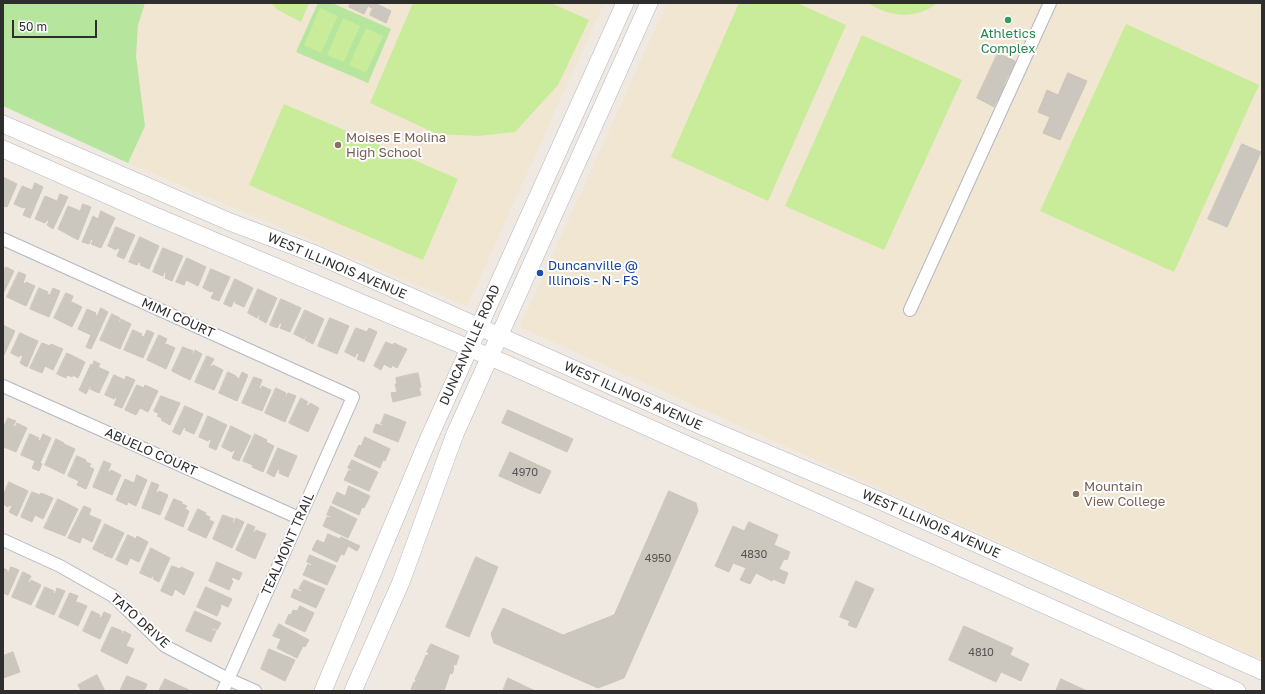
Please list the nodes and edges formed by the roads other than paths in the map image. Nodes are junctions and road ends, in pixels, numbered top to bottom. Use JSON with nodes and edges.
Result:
{"nodes":[{"id":1,"x":625,"y":3,"type":"edge"},
{"id":2,"x":648,"y":3,"type":"edge"},
{"id":3,"x":1050,"y":3,"type":"edge"},
{"id":4,"x":3,"y":124,"type":"edge"},
{"id":5,"x":3,"y":149,"type":"edge"},
{"id":6,"x":164,"y":194,"type":"junction"},
{"id":7,"x":155,"y":216,"type":"junction"},
{"id":8,"x":3,"y":239,"type":"edge"},
{"id":9,"x":910,"y":310,"type":"dead end"},
{"id":10,"x":478,"y":327,"type":"junction"},
{"id":11,"x":498,"y":336,"type":"junction"},
{"id":12,"x":469,"y":347,"type":"junction"},
{"id":13,"x":490,"y":356,"type":"junction"},
{"id":14,"x":3,"y":386,"type":"edge"},
{"id":15,"x":353,"y":397,"type":"joint"},
{"id":16,"x":704,"y":427,"type":"junction"},
{"id":17,"x":696,"y":448,"type":"junction"},
{"id":18,"x":883,"y":502,"type":"junction"},
{"id":19,"x":299,"y":518,"type":"junction"},
{"id":20,"x":873,"y":527,"type":"junction"},
{"id":21,"x":3,"y":540,"type":"edge"},
{"id":22,"x":1262,"y":671,"type":"edge"},
{"id":23,"x":228,"y":679,"type":"junction"},
{"id":24,"x":223,"y":691,"type":"edge"},
{"id":25,"x":255,"y":691,"type":"edge"},
{"id":26,"x":323,"y":691,"type":"edge"},
{"id":27,"x":353,"y":691,"type":"edge"},
{"id":28,"x":1237,"y":691,"type":"edge"}],
"edges":[{"from":1,"to":10,"type":"main road","name":"DUNCANVILLE ROAD"},
{"from":2,"to":11,"type":"main road","name":"DUNCANVILLE ROAD"},
{"from":3,"to":9,"type":"street"},
{"from":4,"to":6,"type":"main road","name":"WEST ILLINOIS AVENUE"},
{"from":5,"to":7,"type":"main road","name":"WEST ILLINOIS AVENUE"},
{"from":6,"to":7,"type":"main road"},
{"from":6,"to":10,"type":"main road","name":"WEST ILLINOIS AVENUE"},
{"from":7,"to":12,"type":"main road","name":"WEST ILLINOIS AVENUE"},
{"from":8,"to":15,"type":"street","name":"MIMI COURT"},
{"from":10,"to":11,"type":"main road","name":"WEST ILLINOIS AVENUE"},
{"from":10,"to":12,"type":"main road","name":"DUNCANVILLE ROAD"},
{"from":11,"to":13,"type":"main road","name":"DUNCANVILLE ROAD"},
{"from":11,"to":16,"type":"main road","name":"WEST ILLINOIS AVENUE"},
{"from":12,"to":13,"type":"main road","name":"WEST ILLINOIS AVENUE"},
{"from":12,"to":26,"type":"main road","name":"DUNCANVILLE ROAD"},
{"from":13,"to":17,"type":"main road","name":"WEST ILLINOIS AVENUE"},
{"from":13,"to":27,"type":"main road","name":"DUNCANVILLE ROAD"},
{"from":14,"to":19,"type":"street","name":"ABUELO COURT"},
{"from":15,"to":19,"type":"street","name":"TEALMONT TRAIL"},
{"from":16,"to":17,"type":"main road"},
{"from":16,"to":18,"type":"main road","name":"WEST ILLINOIS AVENUE"},
{"from":17,"to":20,"type":"main road","name":"WEST ILLINOIS AVENUE"},
{"from":18,"to":20,"type":"main road"},
{"from":18,"to":22,"type":"main road","name":"WEST ILLINOIS AVENUE"},
{"from":19,"to":23,"type":"street","name":"TEALMONT TRAIL"},
{"from":20,"to":28,"type":"main road","name":"WEST ILLINOIS AVENUE"},
{"from":21,"to":23,"type":"street","name":"TATO DRIVE"},
{"from":23,"to":24,"type":"street","name":"TEALMONT TRAIL"},
{"from":23,"to":25,"type":"street","name":"TATO DRIVE"}]}
